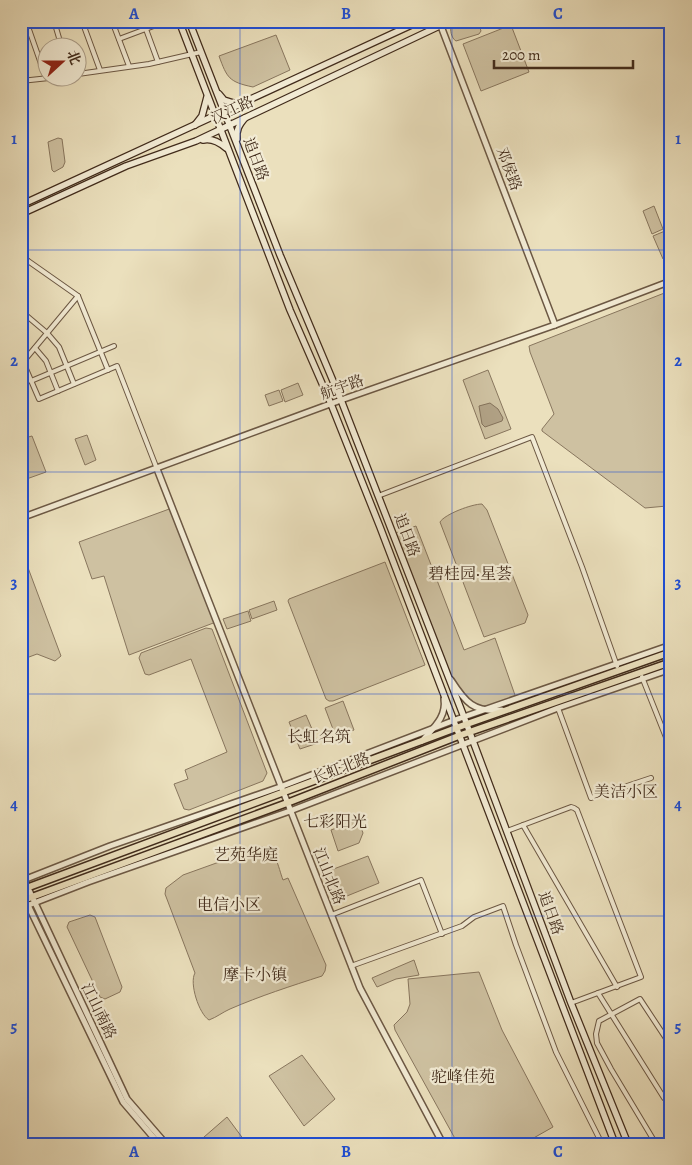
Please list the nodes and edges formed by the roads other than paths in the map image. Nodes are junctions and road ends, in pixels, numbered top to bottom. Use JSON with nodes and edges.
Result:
{"nodes":[{"id":1,"x":26,"y":21,"type":"edge"},
{"id":2,"x":54,"y":21,"type":"edge"},
{"id":3,"x":82,"y":21,"type":"edge"},
{"id":4,"x":112,"y":21,"type":"edge"},
{"id":5,"x":142,"y":21,"type":"edge"},
{"id":6,"x":166,"y":21,"type":"edge"},
{"id":7,"x":179,"y":21,"type":"edge"},
{"id":8,"x":190,"y":21,"type":"edge"},
{"id":9,"x":420,"y":21,"type":"edge"},
{"id":10,"x":450,"y":21,"type":"edge"},
{"id":11,"x":440,"y":24,"type":"edge"},
{"id":12,"x":145,"y":29,"type":"junction"},
{"id":13,"x":59,"y":38,"type":"edge"},
{"id":14,"x":119,"y":39,"type":"junction"},
{"id":15,"x":201,"y":52,"type":"junction"},
{"id":16,"x":38,"y":54,"type":"edge"},
{"id":17,"x":191,"y":54,"type":"junction"},
{"id":18,"x":158,"y":62,"type":"junction"},
{"id":19,"x":129,"y":66,"type":"junction"},
{"id":20,"x":100,"y":70,"type":"junction"},
{"id":21,"x":88,"y":72,"type":"edge"},
{"id":22,"x":38,"y":79,"type":"edge"},
{"id":23,"x":21,"y":81,"type":"edge"},
{"id":24,"x":216,"y":91,"type":"junction"},
{"id":25,"x":207,"y":95,"type":"junction"},
{"id":26,"x":240,"y":105,"type":"junction"},
{"id":27,"x":224,"y":112,"type":"junction"},
{"id":28,"x":215,"y":116,"type":"junction"},
{"id":29,"x":246,"y":117,"type":"junction"},
{"id":30,"x":229,"y":125,"type":"junction"},
{"id":31,"x":193,"y":127,"type":"junction"},
{"id":32,"x":220,"y":129,"type":"junction"},
{"id":33,"x":196,"y":141,"type":"junction"},
{"id":34,"x":237,"y":144,"type":"junction"},
{"id":35,"x":228,"y":149,"type":"junction"},
{"id":36,"x":21,"y":205,"type":"edge"},
{"id":37,"x":21,"y":214,"type":"edge"},
{"id":38,"x":21,"y":256,"type":"edge"},
{"id":39,"x":27,"y":260,"type":"junction"},
{"id":40,"x":21,"y":267,"type":"edge"},
{"id":41,"x":671,"y":281,"type":"edge"},
{"id":42,"x":78,"y":296,"type":"junction"},
{"id":43,"x":21,"y":311,"type":"edge"},
{"id":44,"x":555,"y":325,"type":"junction"},
{"id":45,"x":47,"y":333,"type":"junction"},
{"id":46,"x":114,"y":346,"type":"dead end"},
{"id":47,"x":35,"y":348,"type":"junction"},
{"id":48,"x":101,"y":352,"type":"junction"},
{"id":49,"x":22,"y":363,"type":"edge"},
{"id":50,"x":66,"y":366,"type":"junction"},
{"id":51,"x":108,"y":370,"type":"junction"},
{"id":52,"x":51,"y":373,"type":"junction"},
{"id":53,"x":31,"y":381,"type":"junction"},
{"id":54,"x":74,"y":384,"type":"junction"},
{"id":55,"x":58,"y":391,"type":"junction"},
{"id":56,"x":341,"y":400,"type":"junction"},
{"id":57,"x":331,"y":404,"type":"junction"},
{"id":58,"x":157,"y":469,"type":"junction"},
{"id":59,"x":378,"y":496,"type":"junction"},
{"id":60,"x":21,"y":518,"type":"edge"},
{"id":61,"x":671,"y":644,"type":"edge"},
{"id":62,"x":671,"y":652,"type":"edge"},
{"id":63,"x":671,"y":662,"type":"edge"},
{"id":64,"x":617,"y":666,"type":"junction"},
{"id":65,"x":671,"y":669,"type":"edge"},
{"id":66,"x":448,"y":676,"type":"junction"},
{"id":67,"x":641,"y":676,"type":"junction"},
{"id":68,"x":440,"y":681,"type":"junction"},
{"id":69,"x":558,"y":708,"type":"junction"},
{"id":70,"x":510,"y":709,"type":"junction"},
{"id":71,"x":482,"y":710,"type":"junction"},
{"id":72,"x":464,"y":717,"type":"junction"},
{"id":73,"x":455,"y":720,"type":"junction"},
{"id":74,"x":467,"y":724,"type":"junction"},
{"id":75,"x":434,"y":728,"type":"junction"},
{"id":76,"x":458,"y":728,"type":"junction"},
{"id":77,"x":470,"y":732,"type":"junction"},
{"id":78,"x":461,"y":735,"type":"junction"},
{"id":79,"x":473,"y":740,"type":"junction"},
{"id":80,"x":422,"y":741,"type":"junction"},
{"id":81,"x":464,"y":744,"type":"junction"},
{"id":82,"x":671,"y":750,"type":"edge"},
{"id":83,"x":651,"y":778,"type":"dead end"},
{"id":84,"x":281,"y":790,"type":"junction"},
{"id":85,"x":286,"y":803,"type":"junction"},
{"id":86,"x":290,"y":810,"type":"junction"},
{"id":87,"x":523,"y":825,"type":"junction"},
{"id":88,"x":507,"y":831,"type":"junction"},
{"id":89,"x":21,"y":881,"type":"edge"},
{"id":90,"x":23,"y":889,"type":"edge"},
{"id":91,"x":28,"y":901,"type":"edge"},
{"id":92,"x":21,"y":908,"type":"edge"},
{"id":93,"x":331,"y":915,"type":"junction"},
{"id":94,"x":442,"y":934,"type":"junction"},
{"id":95,"x":352,"y":966,"type":"junction"},
{"id":96,"x":616,"y":986,"type":"junction"},
{"id":97,"x":598,"y":993,"type":"junction"},
{"id":98,"x":571,"y":1003,"type":"junction"},
{"id":99,"x":612,"y":1015,"type":"junction"},
{"id":100,"x":671,"y":1046,"type":"edge"},
{"id":101,"x":664,"y":1098,"type":"dead end"},
{"id":102,"x":671,"y":1138,"type":"edge"},
{"id":103,"x":159,"y":1144,"type":"edge"},
{"id":104,"x":166,"y":1144,"type":"edge"},
{"id":105,"x":443,"y":1144,"type":"edge"},
{"id":106,"x":602,"y":1144,"type":"edge"},
{"id":107,"x":615,"y":1144,"type":"edge"},
{"id":108,"x":628,"y":1144,"type":"edge"},
{"id":109,"x":656,"y":1144,"type":"edge"},
{"id":110,"x":661,"y":1144,"type":"edge"}],
"edges":[{"from":1,"to":16,"type":"street"},
{"from":2,"to":13,"type":"street"},
{"from":3,"to":20,"type":"street"},
{"from":4,"to":14,"type":"street"},
{"from":5,"to":12,"type":"street"},
{"from":6,"to":12,"type":"street"},
{"from":7,"to":17,"type":"main road","name":"追日路"},
{"from":8,"to":15,"type":"main road","name":"追日路"},
{"from":9,"to":26,"type":"main road","name":"汉江路"},
{"from":10,"to":11,"type":"main road","name":"汉江路"},
{"from":11,"to":29,"type":"main road","name":"汉江路"},
{"from":11,"to":44,"type":"street","name":"邓侯路"},
{"from":12,"to":14,"type":"street"},
{"from":12,"to":18,"type":"street"},
{"from":14,"to":19,"type":"street"},
{"from":15,"to":17,"type":"street"},
{"from":15,"to":24,"type":"main road","name":"追日路"},
{"from":17,"to":18,"type":"street"},
{"from":17,"to":25,"type":"main road","name":"追日路"},
{"from":18,"to":19,"type":"street"},
{"from":19,"to":20,"type":"street"},
{"from":20,"to":21,"type":"street"},
{"from":22,"to":23,"type":"street"},
{"from":24,"to":26,"type":"main road"},
{"from":24,"to":27,"type":"main road","name":"追日路"},
{"from":25,"to":28,"type":"main road","name":"追日路"},
{"from":25,"to":31,"type":"main road"},
{"from":26,"to":27,"type":"main road","name":"汉江路"},
{"from":27,"to":28,"type":"main road","name":"汉江路"},
{"from":27,"to":30,"type":"main road","name":"追日路"},
{"from":28,"to":31,"type":"main road","name":"汉江路"},
{"from":28,"to":32,"type":"main road","name":"追日路"},
{"from":29,"to":30,"type":"main road","name":"汉江路"},
{"from":29,"to":34,"type":"main road"},
{"from":30,"to":32,"type":"main road","name":"汉江路"},
{"from":30,"to":34,"type":"main road","name":"追日路"},
{"from":31,"to":36,"type":"main road","name":"汉江路"},
{"from":32,"to":33,"type":"main road","name":"汉江路"},
{"from":32,"to":35,"type":"main road","name":"追日路"},
{"from":33,"to":35,"type":"main road"},
{"from":33,"to":37,"type":"main road","name":"汉江路"},
{"from":34,"to":56,"type":"main road","name":"追日路"},
{"from":35,"to":57,"type":"main road","name":"追日路"},
{"from":38,"to":39,"type":"street"},
{"from":39,"to":40,"type":"street"},
{"from":39,"to":42,"type":"street"},
{"from":41,"to":44,"type":"street","name":"航宇路"},
{"from":42,"to":45,"type":"street"},
{"from":42,"to":48,"type":"street"},
{"from":43,"to":45,"type":"street"},
{"from":44,"to":56,"type":"street","name":"航宇路"},
{"from":45,"to":47,"type":"street"},
{"from":45,"to":50,"type":"street"},
{"from":46,"to":48,"type":"street"},
{"from":47,"to":49,"type":"street"},
{"from":47,"to":52,"type":"street"},
{"from":48,"to":50,"type":"street"},
{"from":48,"to":51,"type":"street"},
{"from":49,"to":53,"type":"street"},
{"from":50,"to":52,"type":"street"},
{"from":50,"to":54,"type":"street"},
{"from":51,"to":54,"type":"street"},
{"from":51,"to":58,"type":"street"},
{"from":52,"to":53,"type":"street"},
{"from":52,"to":55,"type":"street"},
{"from":53,"to":55,"type":"street"},
{"from":54,"to":55,"type":"street"},
{"from":56,"to":57,"type":"street","name":"航宇路"},
{"from":56,"to":59,"type":"main road","name":"追日路"},
{"from":57,"to":58,"type":"street","name":"航宇路"},
{"from":57,"to":68,"type":"main road","name":"追日路"},
{"from":58,"to":60,"type":"street","name":"航宇路"},
{"from":58,"to":84,"type":"street","name":"江山北路"},
{"from":59,"to":64,"type":"street"},
{"from":59,"to":66,"type":"main road","name":"追日路"},
{"from":61,"to":64,"type":"street"},
{"from":62,"to":64,"type":"highway","name":"长虹北路"},
{"from":63,"to":67,"type":"highway","name":"长虹北路"},
{"from":64,"to":70,"type":"highway","name":"长虹北路"},
{"from":64,"to":71,"type":"street"},
{"from":65,"to":67,"type":"street"},
{"from":66,"to":71,"type":"street"},
{"from":66,"to":72,"type":"main road","name":"追日路"},
{"from":67,"to":69,"type":"street"},
{"from":67,"to":77,"type":"highway","name":"长虹北路"},
{"from":67,"to":82,"type":"street"},
{"from":68,"to":73,"type":"main road","name":"追日路"},
{"from":68,"to":75,"type":"street"},
{"from":69,"to":79,"type":"street"},
{"from":69,"to":83,"type":"street"},
{"from":70,"to":71,"type":"street"},
{"from":70,"to":74,"type":"highway","name":"长虹北路"},
{"from":71,"to":72,"type":"street"},
{"from":72,"to":73,"type":"street"},
{"from":72,"to":74,"type":"main road","name":"追日路"},
{"from":73,"to":75,"type":"street"},
{"from":73,"to":76,"type":"main road","name":"追日路"},
{"from":74,"to":76,"type":"highway","name":"长虹北路"},
{"from":74,"to":77,"type":"main road","name":"追日路"},
{"from":75,"to":80,"type":"street"},
{"from":75,"to":84,"type":"street"},
{"from":76,"to":78,"type":"main road","name":"追日路"},
{"from":76,"to":80,"type":"highway","name":"长虹北路"},
{"from":77,"to":78,"type":"highway","name":"长虹北路"},
{"from":77,"to":79,"type":"main road","name":"追日路"},
{"from":78,"to":81,"type":"main road","name":"追日路"},
{"from":78,"to":85,"type":"highway","name":"长虹北路"},
{"from":79,"to":81,"type":"street"},
{"from":79,"to":88,"type":"main road","name":"追日路"},
{"from":80,"to":84,"type":"highway","name":"长虹北路"},
{"from":81,"to":86,"type":"street"},
{"from":81,"to":107,"type":"main road","name":"追日路"},
{"from":84,"to":85,"type":"street","name":"江山北路"},
{"from":84,"to":89,"type":"street"},
{"from":84,"to":90,"type":"highway","name":"长虹北路"},
{"from":85,"to":86,"type":"street","name":"江山北路"},
{"from":85,"to":91,"type":"highway","name":"长虹北路"},
{"from":86,"to":91,"type":"street"},
{"from":86,"to":93,"type":"street","name":"江山北路"},
{"from":87,"to":88,"type":"street"},
{"from":87,"to":96,"type":"street"},
{"from":87,"to":96,"type":"street"},
{"from":88,"to":98,"type":"main road","name":"追日路"},
{"from":89,"to":90,"type":"street"},
{"from":90,"to":91,"type":"street","name":"江山南路"},
{"from":91,"to":92,"type":"street"},
{"from":91,"to":103,"type":"street","name":"江山南路"},
{"from":91,"to":104,"type":"street","name":"江山南路"},
{"from":93,"to":94,"type":"street"},
{"from":93,"to":95,"type":"street","name":"江山北路"},
{"from":94,"to":95,"type":"street"},
{"from":94,"to":106,"type":"street"},
{"from":95,"to":105,"type":"street","name":"江山北路"},
{"from":96,"to":97,"type":"street"},
{"from":97,"to":98,"type":"street"},
{"from":97,"to":99,"type":"street"},
{"from":98,"to":108,"type":"main road","name":"追日路"},
{"from":99,"to":100,"type":"street"},
{"from":99,"to":101,"type":"street"},
{"from":99,"to":109,"type":"street"},
{"from":102,"to":110,"type":"street"}]}
